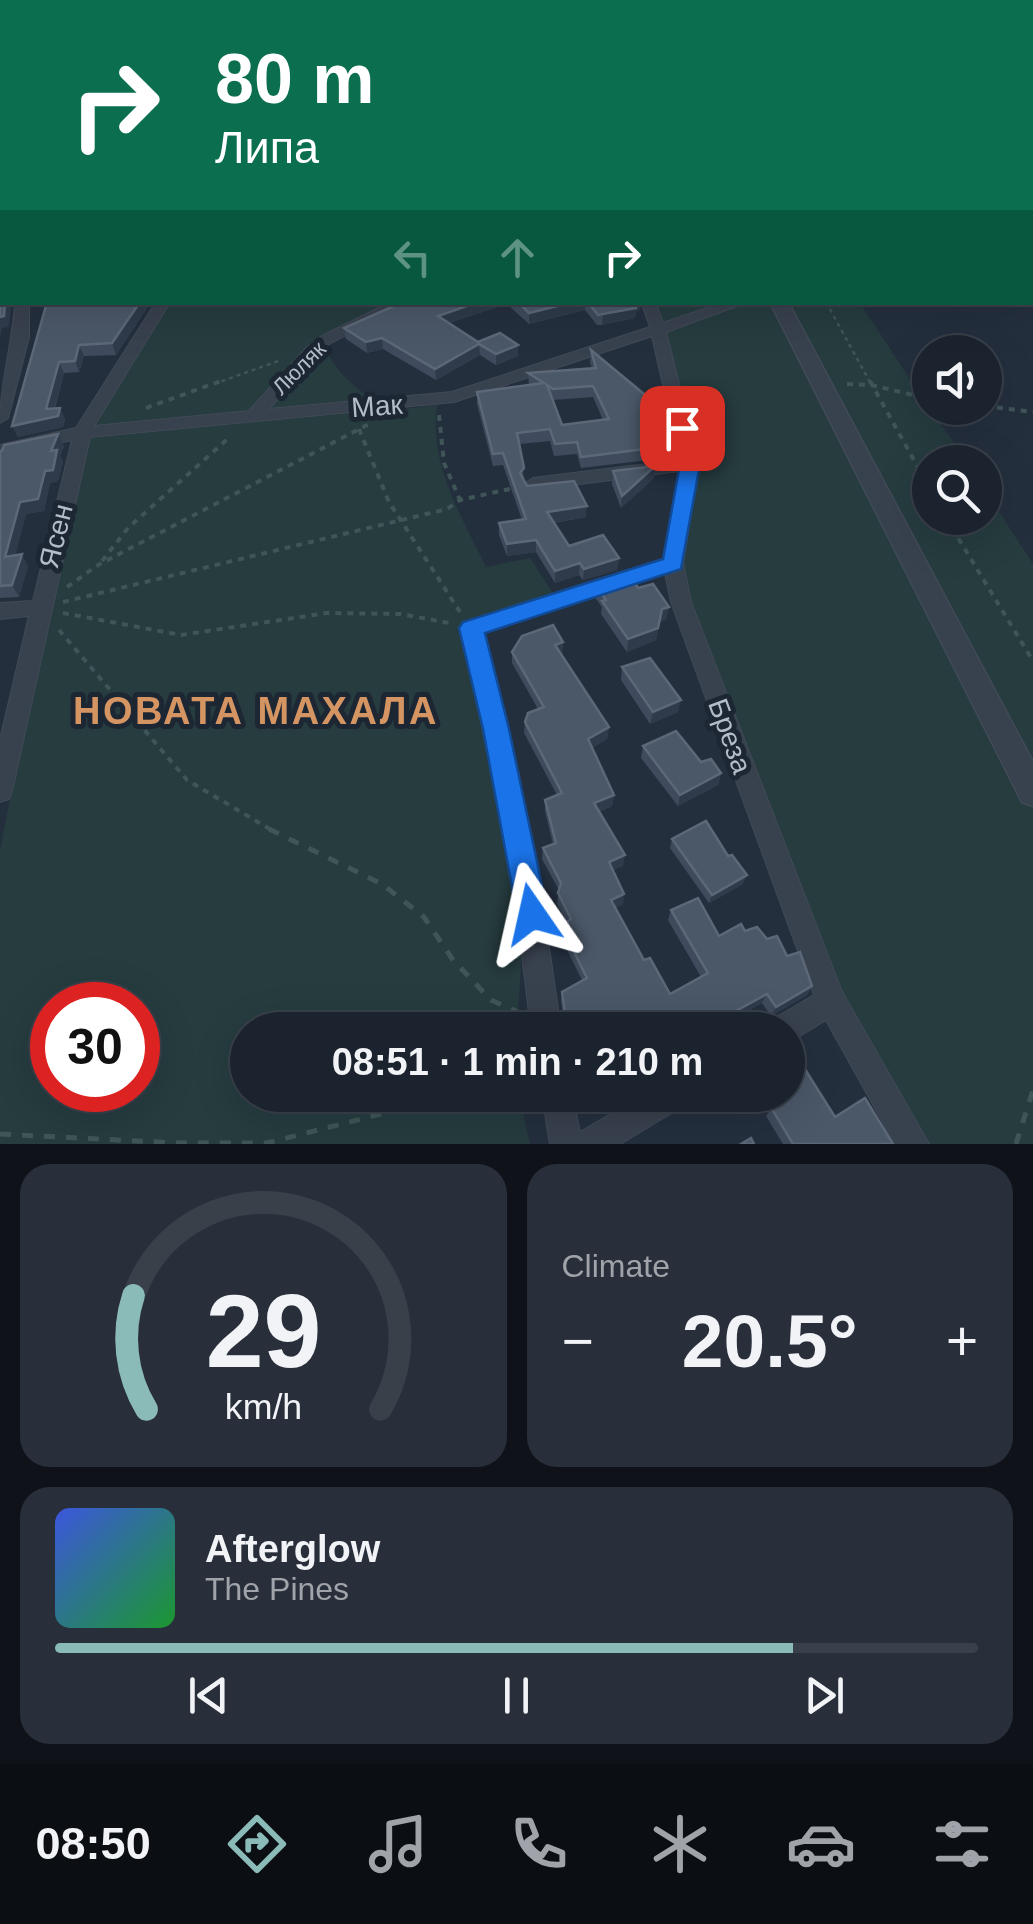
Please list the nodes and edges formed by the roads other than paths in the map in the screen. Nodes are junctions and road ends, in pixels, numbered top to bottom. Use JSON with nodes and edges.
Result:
{"nodes":[{"id":1,"x":22,"y":305,"type":"edge"},
{"id":2,"x":162,"y":305,"type":"edge"},
{"id":3,"x":398,"y":305,"type":"edge"},
{"id":4,"x":649,"y":305,"type":"edge"},
{"id":5,"x":731,"y":305,"type":"edge"},
{"id":6,"x":781,"y":305,"type":"edge"},
{"id":7,"x":658,"y":328,"type":"junction"},
{"id":8,"x":254,"y":416,"type":"junction"},
{"id":9,"x":0,"y":418,"type":"edge"},
{"id":10,"x":82,"y":432,"type":"junction"},
{"id":11,"x":0,"y":450,"type":"edge"},
{"id":12,"x":690,"y":464,"type":"junction"},
{"id":13,"x":533,"y":484,"type":"edge"},
{"id":14,"x":674,"y":564,"type":"junction"},
{"id":15,"x":39,"y":608,"type":"junction"},
{"id":16,"x":0,"y":611,"type":"edge"},
{"id":17,"x":0,"y":791,"type":"edge"},
{"id":18,"x":1033,"y":792,"type":"edge"},
{"id":19,"x":831,"y":1001,"type":"junction"},
{"id":20,"x":544,"y":1012,"type":"edge"},
{"id":21,"x":805,"y":1016,"type":"edge"},
{"id":22,"x":560,"y":1112,"type":"edge"},
{"id":23,"x":644,"y":1112,"type":"edge"},
{"id":24,"x":566,"y":1144,"type":"edge"},
{"id":25,"x":590,"y":1144,"type":"edge"},
{"id":26,"x":914,"y":1144,"type":"edge"}],
"edges":[{"from":1,"to":9,"type":"street"},
{"from":2,"to":10,"type":"street","name":"Ясен"},
{"from":3,"to":8,"type":"street","name":"Люляк"},
{"from":4,"to":7,"type":"street","name":"Бреза"},
{"from":5,"to":7,"type":"street","name":"Мак"},
{"from":6,"to":18,"type":"street"},
{"from":7,"to":8,"type":"street","name":"Мак"},
{"from":7,"to":12,"type":"street","name":"Бреза"},
{"from":8,"to":10,"type":"street","name":"Мак"},
{"from":10,"to":11,"type":"street","name":"Мак"},
{"from":10,"to":15,"type":"street","name":"Ясен"},
{"from":12,"to":13,"type":"street"},
{"from":12,"to":14,"type":"street","name":"Бреза"},
{"from":14,"to":19,"type":"street","name":"Бреза"},
{"from":14,"to":20,"type":"street"},
{"from":15,"to":16,"type":"street"},
{"from":15,"to":17,"type":"street","name":"Ясен"},
{"from":19,"to":21,"type":"street"},
{"from":19,"to":26,"type":"street","name":"Бреза"},
{"from":22,"to":24,"type":"street"},
{"from":23,"to":25,"type":"street"}]}
